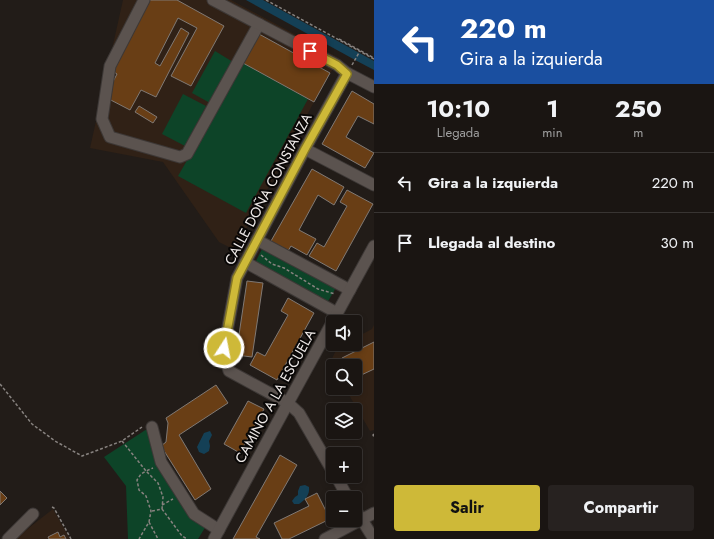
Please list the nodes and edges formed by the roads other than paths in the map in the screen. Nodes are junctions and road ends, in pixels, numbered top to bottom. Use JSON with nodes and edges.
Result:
{"nodes":[{"id":1,"x":144,"y":0,"type":"edge"},
{"id":2,"x":213,"y":0,"type":"edge"},
{"id":3,"x":258,"y":24,"type":"junction"},
{"id":4,"x":347,"y":74,"type":"junction"},
{"id":5,"x":374,"y":87,"type":"edge"},
{"id":6,"x":305,"y":149,"type":"junction"},
{"id":7,"x":374,"y":185,"type":"edge"},
{"id":8,"x":257,"y":240,"type":"junction"},
{"id":9,"x":374,"y":246,"type":"edge"},
{"id":10,"x":245,"y":262,"type":"junction"},
{"id":11,"x":350,"y":290,"type":"junction"},
{"id":12,"x":337,"y":313,"type":"junction"},
{"id":13,"x":288,"y":403,"type":"junction"},
{"id":14,"x":152,"y":427,"type":"road end"},
{"id":15,"x":326,"y":460,"type":"edge"},
{"id":16,"x":374,"y":513,"type":"edge"},
{"id":17,"x":33,"y":514,"type":"dead end"},
{"id":18,"x":362,"y":520,"type":"joint"},
{"id":19,"x":349,"y":527,"type":"edge"},
{"id":20,"x":217,"y":535,"type":"edge"},
{"id":21,"x":8,"y":539,"type":"edge"},
{"id":22,"x":326,"y":539,"type":"edge"},
{"id":23,"x":374,"y":539,"type":"edge"}],
"edges":[{"from":1,"to":3,"type":"street"},
{"from":2,"to":3,"type":"street"},
{"from":3,"to":4,"type":"street"},
{"from":4,"to":5,"type":"street"},
{"from":4,"to":6,"type":"street","name":"CALLE DOÑA CONSTANZA"},
{"from":6,"to":7,"type":"street"},
{"from":6,"to":8,"type":"street","name":"CALLE DOÑA CONSTANZA"},
{"from":8,"to":10,"type":"street","name":"CALLE DOÑA CONSTANZA"},
{"from":8,"to":11,"type":"street"},
{"from":9,"to":11,"type":"street","name":"CAMINO A LA ESCUELA"},
{"from":10,"to":12,"type":"street"},
{"from":10,"to":13,"type":"street","name":"CALLE DOÑA CONSTANZA"},
{"from":11,"to":12,"type":"street","name":"CAMINO A LA ESCUELA"},
{"from":12,"to":13,"type":"street","name":"CAMINO A LA ESCUELA"},
{"from":13,"to":15,"type":"street"},
{"from":13,"to":20,"type":"street","name":"CAMINO A LA ESCUELA"},
{"from":14,"to":20,"type":"street"},
{"from":16,"to":18,"type":"street"},
{"from":17,"to":21,"type":"street"},
{"from":18,"to":23,"type":"street"},
{"from":19,"to":22,"type":"street"}]}
